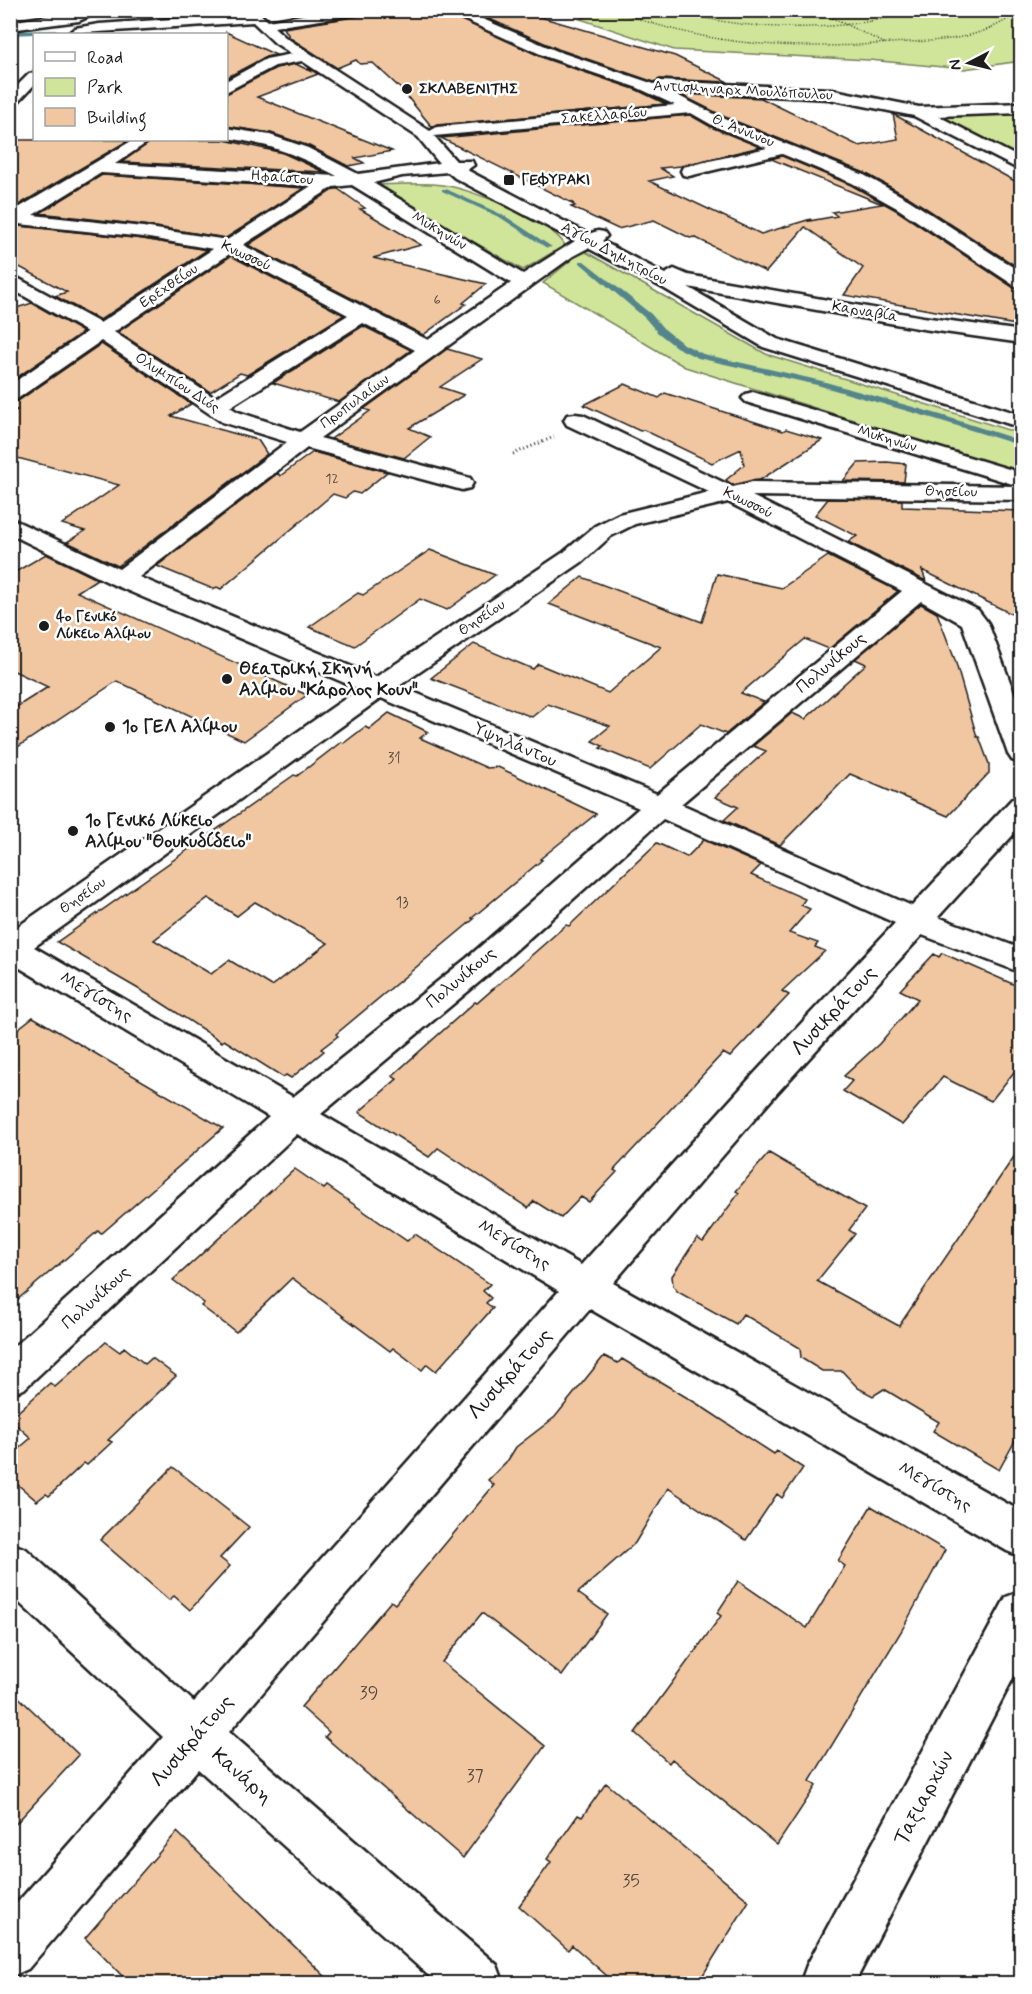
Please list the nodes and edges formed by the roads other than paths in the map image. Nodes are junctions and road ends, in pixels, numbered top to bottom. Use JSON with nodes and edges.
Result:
{"nodes":[{"id":1,"x":97,"y":10,"type":"edge"},
{"id":2,"x":360,"y":10,"type":"edge"},
{"id":3,"x":449,"y":10,"type":"edge"},
{"id":4,"x":254,"y":13,"type":"edge"},
{"id":5,"x":274,"y":23,"type":"junction"},
{"id":6,"x":10,"y":26,"type":"edge"},
{"id":7,"x":77,"y":33,"type":"edge"},
{"id":8,"x":305,"y":56,"type":"junction"},
{"id":9,"x":33,"y":78,"type":"edge"},
{"id":10,"x":643,"y":85,"type":"junction"},
{"id":11,"x":228,"y":87,"type":"edge"},
{"id":12,"x":769,"y":91,"type":"junction"},
{"id":13,"x":10,"y":102,"type":"edge"},
{"id":14,"x":694,"y":108,"type":"junction"},
{"id":15,"x":1022,"y":108,"type":"edge"},
{"id":16,"x":919,"y":112,"type":"junction"},
{"id":17,"x":437,"y":132,"type":"junction"},
{"id":18,"x":228,"y":133,"type":"edge"},
{"id":19,"x":141,"y":141,"type":"edge"},
{"id":20,"x":785,"y":148,"type":"junction"},
{"id":21,"x":318,"y":160,"type":"junction"},
{"id":22,"x":1022,"y":166,"type":"edge"},
{"id":23,"x":97,"y":168,"type":"junction"},
{"id":24,"x":463,"y":169,"type":"junction"},
{"id":25,"x":689,"y":171,"type":"dead end"},
{"id":26,"x":295,"y":178,"type":"junction"},
{"id":27,"x":355,"y":179,"type":"junction"},
{"id":28,"x":329,"y":182,"type":"junction"},
{"id":29,"x":12,"y":219,"type":"edge"},
{"id":30,"x":592,"y":238,"type":"junction"},
{"id":31,"x":230,"y":246,"type":"junction"},
{"id":32,"x":528,"y":279,"type":"junction"},
{"id":33,"x":10,"y":280,"type":"edge"},
{"id":34,"x":1022,"y":282,"type":"edge"},
{"id":35,"x":755,"y":292,"type":"junction"},
{"id":36,"x":363,"y":315,"type":"junction"},
{"id":37,"x":728,"y":319,"type":"junction"},
{"id":38,"x":101,"y":332,"type":"junction"},
{"id":39,"x":1022,"y":337,"type":"edge"},
{"id":40,"x":429,"y":349,"type":"junction"},
{"id":41,"x":10,"y":395,"type":"edge"},
{"id":42,"x":753,"y":399,"type":"dead end"},
{"id":43,"x":214,"y":408,"type":"junction"},
{"id":44,"x":575,"y":420,"type":"dead end"},
{"id":45,"x":1022,"y":422,"type":"edge"},
{"id":46,"x":303,"y":440,"type":"junction"},
{"id":47,"x":1022,"y":480,"type":"edge"},
{"id":48,"x":462,"y":483,"type":"dead end"},
{"id":49,"x":728,"y":493,"type":"junction"},
{"id":50,"x":1022,"y":493,"type":"edge"},
{"id":51,"x":16,"y":535,"type":"edge"},
{"id":52,"x":121,"y":579,"type":"junction"},
{"id":53,"x":920,"y":589,"type":"junction"},
{"id":54,"x":379,"y":687,"type":"junction"},
{"id":55,"x":1011,"y":690,"type":"edge"},
{"id":56,"x":1022,"y":754,"type":"edge"},
{"id":57,"x":660,"y":806,"type":"junction"},
{"id":58,"x":1022,"y":806,"type":"edge"},
{"id":59,"x":918,"y":921,"type":"junction"},
{"id":60,"x":11,"y":947,"type":"edge"},
{"id":61,"x":1022,"y":962,"type":"edge"},
{"id":62,"x":295,"y":1115,"type":"junction"},
{"id":63,"x":587,"y":1288,"type":"junction"},
{"id":64,"x":10,"y":1376,"type":"edge"},
{"id":65,"x":1022,"y":1536,"type":"edge"},
{"id":66,"x":10,"y":1564,"type":"edge"},
{"id":67,"x":1022,"y":1613,"type":"edge"},
{"id":68,"x":197,"y":1736,"type":"junction"},
{"id":69,"x":10,"y":1951,"type":"edge"},
{"id":70,"x":478,"y":1983,"type":"edge"},
{"id":71,"x":826,"y":1983,"type":"edge"}],
"edges":[{"from":1,"to":6,"type":"street"},
{"from":2,"to":5,"type":"street"},
{"from":3,"to":10,"type":"street","name":"Θ. Άννινου"},
{"from":4,"to":5,"type":"street","name":"Αγίου Δημητρίου"},
{"from":4,"to":7,"type":"street"},
{"from":4,"to":8,"type":"street","name":"Αγίου Δημητρίου"},
{"from":5,"to":17,"type":"street","name":"Αγίου Δημητρίου"},
{"from":8,"to":11,"type":"street"},
{"from":8,"to":24,"type":"street","name":"Αγίου Δημητρίου"},
{"from":9,"to":13,"type":"street"},
{"from":10,"to":12,"type":"street","name":"Αντισμηναρχ Μουλόπουλου"},
{"from":10,"to":14,"type":"street","name":"Θ. Άννινου"},
{"from":12,"to":14,"type":"street","name":"Σακελλαρίου"},
{"from":12,"to":16,"type":"street","name":"Αντισμηναρχ Μουλόπουλου"},
{"from":14,"to":17,"type":"street","name":"Σακελλαρίου"},
{"from":14,"to":20,"type":"street","name":"Θ. Άννινου"},
{"from":15,"to":16,"type":"street","name":"Αντισμηναρχ Μουλόπουλου"},
{"from":16,"to":22,"type":"street"},
{"from":17,"to":24,"type":"street","name":"Αγίου Δημητρίου"},
{"from":18,"to":21,"type":"street","name":"Μυκηνών"},
{"from":19,"to":23,"type":"street"},
{"from":20,"to":25,"type":"street"},
{"from":20,"to":34,"type":"street","name":"Θ. Άννινου"},
{"from":21,"to":26,"type":"street"},
{"from":21,"to":27,"type":"street","name":"Μυκηνών"},
{"from":23,"to":26,"type":"street","name":"Ηφαίστου"},
{"from":23,"to":29,"type":"street"},
{"from":24,"to":27,"type":"street","name":"Ηφαίστου"},
{"from":24,"to":30,"type":"street","name":"Αγίου Δημητρίου"},
{"from":26,"to":28,"type":"street","name":"Ηφαίστου"},
{"from":27,"to":28,"type":"street","name":"Ηφαίστου"},
{"from":27,"to":32,"type":"street","name":"Μυκηνών"},
{"from":28,"to":31,"type":"street","name":"Ερεχθείου"},
{"from":29,"to":31,"type":"street","name":"Κνωσσού"},
{"from":30,"to":32,"type":"street","name":"Προπυλαίων"},
{"from":30,"to":35,"type":"street","name":"Αγίου Δημητρίου"},
{"from":30,"to":37,"type":"street","name":"Αγίου Δημητρίου"},
{"from":31,"to":36,"type":"street","name":"Κνωσσού"},
{"from":31,"to":38,"type":"street","name":"Ερεχθείου"},
{"from":32,"to":40,"type":"street","name":"Προπυλαίων"},
{"from":33,"to":38,"type":"street","name":"Ολυμπίου Διός"},
{"from":35,"to":37,"type":"street"},
{"from":35,"to":39,"type":"street","name":"Καρναβία"},
{"from":36,"to":40,"type":"street","name":"Κνωσσού"},
{"from":36,"to":43,"type":"street"},
{"from":37,"to":45,"type":"street","name":"Αγίου Δημητρίου"},
{"from":38,"to":41,"type":"street","name":"Ερεχθείου"},
{"from":38,"to":43,"type":"street","name":"Ολυμπίου Διός"},
{"from":40,"to":46,"type":"street","name":"Προπυλαίων"},
{"from":42,"to":47,"type":"street","name":"Μυκηνών"},
{"from":43,"to":46,"type":"street","name":"Ολυμπίου Διός"},
{"from":44,"to":49,"type":"street","name":"Κνωσσού"},
{"from":46,"to":48,"type":"street","name":"Ολυμπίου Διός"},
{"from":46,"to":52,"type":"street","name":"Προπυλαίων"},
{"from":49,"to":50,"type":"street","name":"Θησείου"},
{"from":49,"to":53,"type":"street","name":"Κνωσσού"},
{"from":49,"to":54,"type":"street","name":"Θησείου"},
{"from":51,"to":52,"type":"street","name":"Υψηλάντου"},
{"from":52,"to":54,"type":"street","name":"Υψηλάντου"},
{"from":53,"to":55,"type":"street"},
{"from":53,"to":57,"type":"street","name":"Πολυνίκους"},
{"from":54,"to":57,"type":"street","name":"Υψηλάντου"},
{"from":54,"to":60,"type":"street","name":"Θησείου"},
{"from":55,"to":56,"type":"street"},
{"from":57,"to":59,"type":"street","name":"Υψηλάντου"},
{"from":57,"to":62,"type":"street","name":"Πολυνίκους"},
{"from":58,"to":59,"type":"street","name":"Λυσικράτους"},
{"from":59,"to":61,"type":"street","name":"Υψηλάντου"},
{"from":59,"to":63,"type":"street","name":"Λυσικράτους"},
{"from":60,"to":62,"type":"street","name":"Μεγίστης"},
{"from":62,"to":63,"type":"street","name":"Μεγίστης"},
{"from":62,"to":64,"type":"street","name":"Πολυνίκους"},
{"from":63,"to":65,"type":"street","name":"Μεγίστης"},
{"from":63,"to":68,"type":"street","name":"Λυσικράτους"},
{"from":66,"to":68,"type":"street","name":"Κανάρη"},
{"from":67,"to":71,"type":"street","name":"Ταξιαρχών"},
{"from":68,"to":69,"type":"street","name":"Λυσικράτους"},
{"from":68,"to":70,"type":"street","name":"Κανάρη"}]}
